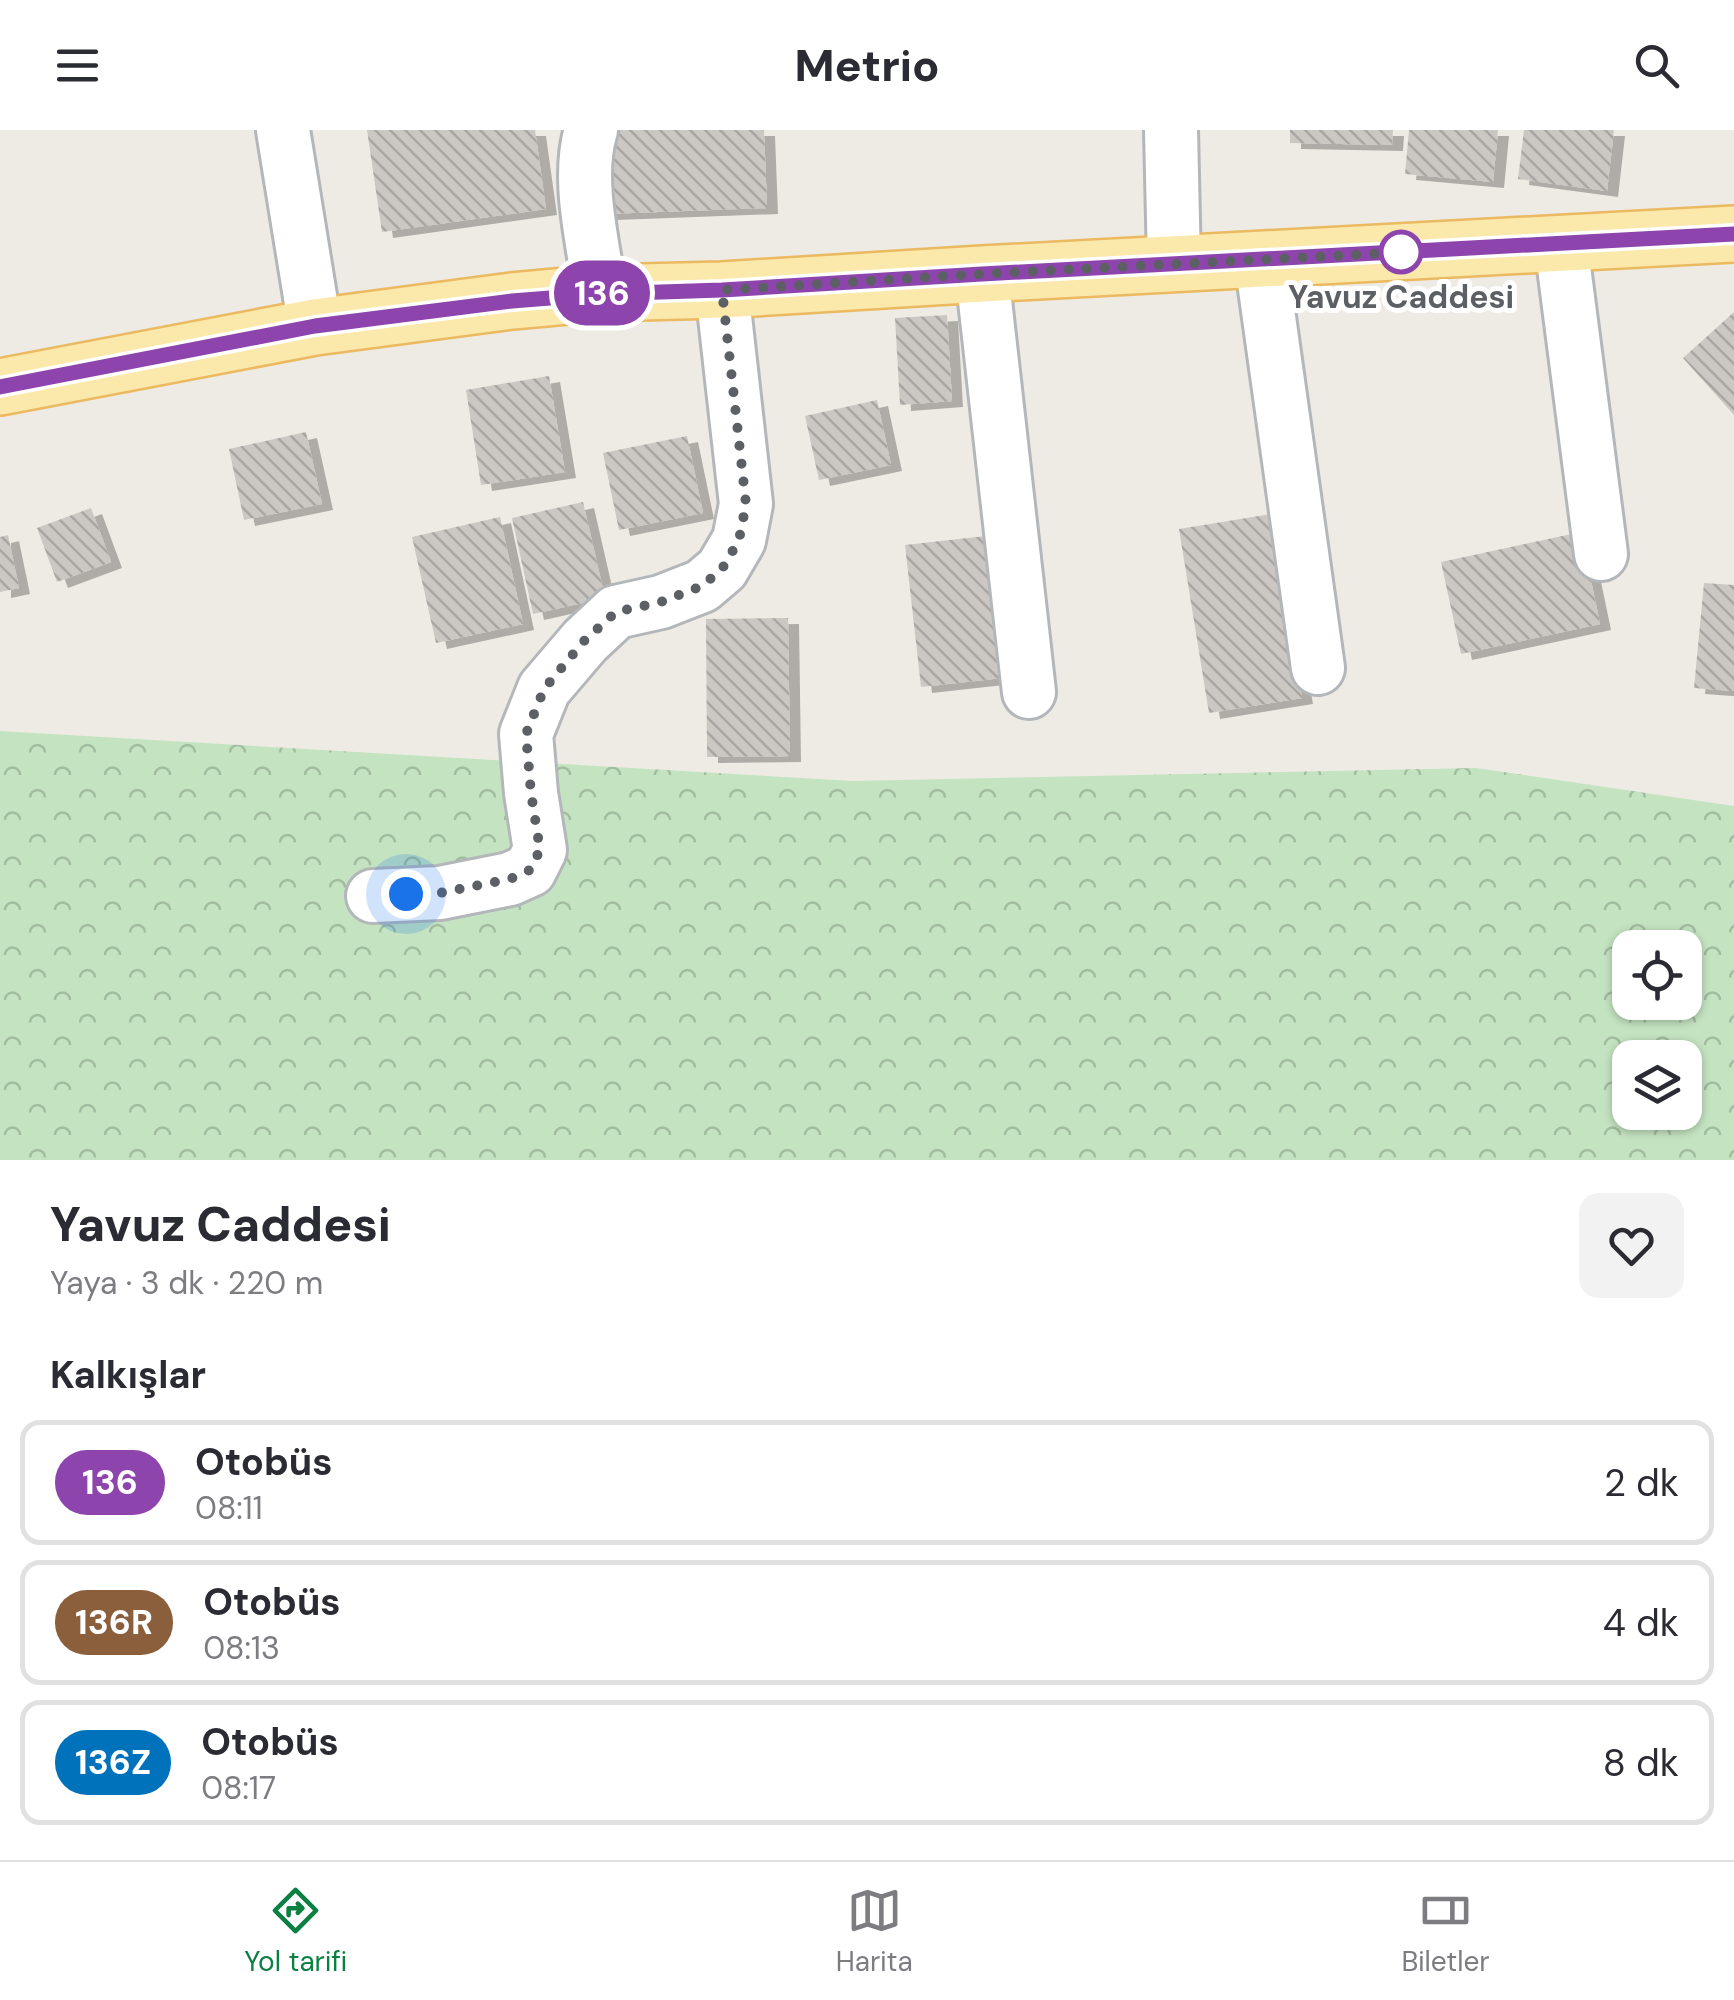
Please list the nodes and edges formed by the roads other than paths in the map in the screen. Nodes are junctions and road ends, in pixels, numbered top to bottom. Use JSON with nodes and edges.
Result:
{"nodes":[{"id":1,"x":283,"y":130,"type":"edge"},
{"id":2,"x":591,"y":130,"type":"edge"},
{"id":3,"x":1171,"y":130,"type":"edge"},
{"id":4,"x":1734,"y":234,"type":"edge"},
{"id":5,"x":1561,"y":244,"type":"junction"},
{"id":6,"x":1261,"y":260,"type":"junction"},
{"id":7,"x":1174,"y":264,"type":"junction"},
{"id":8,"x":982,"y":274,"type":"junction"},
{"id":9,"x":722,"y":290,"type":"junction"},
{"id":10,"x":600,"y":294,"type":"junction"},
{"id":11,"x":315,"y":326,"type":"junction"},
{"id":12,"x":0,"y":387,"type":"edge"},
{"id":13,"x":1601,"y":554,"type":"dead end"},
{"id":14,"x":1318,"y":668,"type":"dead end"},
{"id":15,"x":1029,"y":692,"type":"dead end"},
{"id":16,"x":373,"y":896,"type":"dead end"}],
"edges":[{"from":1,"to":11,"type":"street"},
{"from":2,"to":10,"type":"street"},
{"from":3,"to":7,"type":"street"},
{"from":4,"to":5,"type":"main road"},
{"from":5,"to":6,"type":"main road"},
{"from":5,"to":13,"type":"street"},
{"from":6,"to":7,"type":"main road"},
{"from":6,"to":14,"type":"street"},
{"from":7,"to":8,"type":"main road"},
{"from":8,"to":9,"type":"main road"},
{"from":8,"to":15,"type":"street"},
{"from":9,"to":10,"type":"main road"},
{"from":9,"to":16,"type":"street"},
{"from":10,"to":11,"type":"main road"},
{"from":11,"to":12,"type":"main road"}]}
